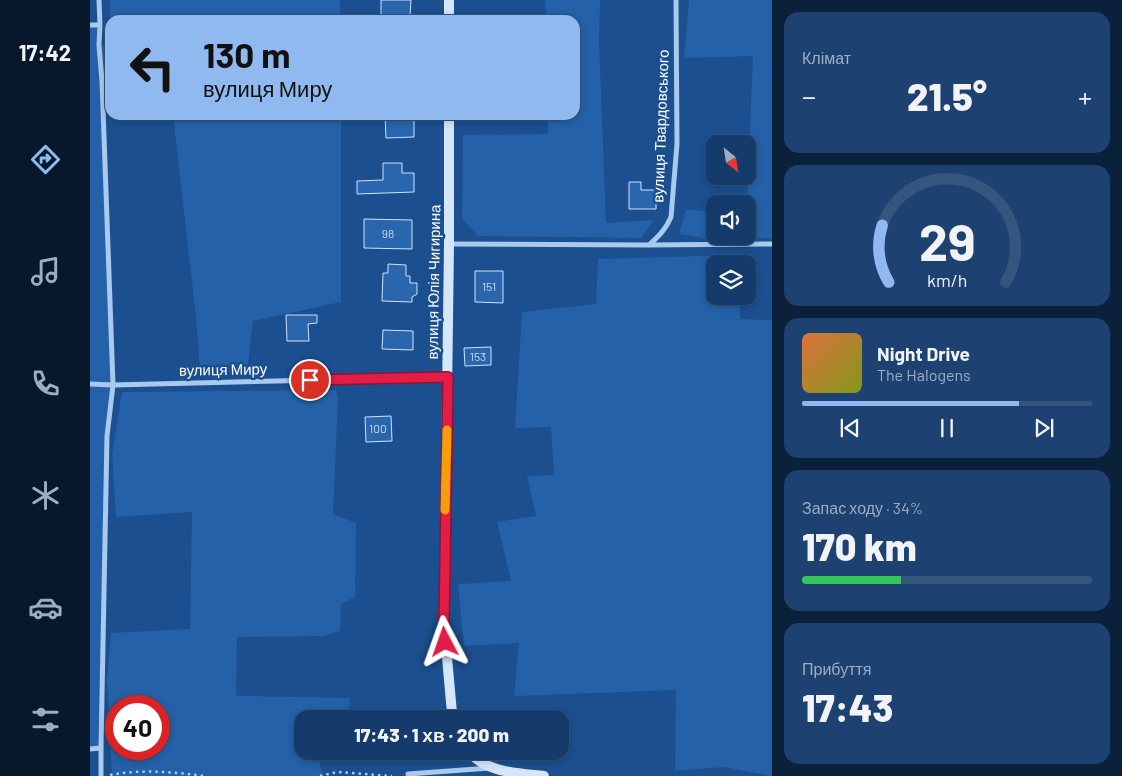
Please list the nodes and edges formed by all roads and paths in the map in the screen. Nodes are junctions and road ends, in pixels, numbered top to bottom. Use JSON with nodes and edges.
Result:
{"nodes":[{"id":1,"x":99,"y":0,"type":"edge"},
{"id":2,"x":449,"y":0,"type":"edge"},
{"id":3,"x":676,"y":0,"type":"edge"},
{"id":4,"x":449,"y":15,"type":"edge"},
{"id":5,"x":90,"y":25,"type":"edge"},
{"id":6,"x":100,"y":25,"type":"junction"},
{"id":7,"x":449,"y":120,"type":"edge"},
{"id":8,"x":450,"y":244,"type":"junction"},
{"id":9,"x":772,"y":244,"type":"edge"},
{"id":10,"x":648,"y":245,"type":"junction"},
{"id":11,"x":448,"y":377,"type":"junction"},
{"id":12,"x":90,"y":384,"type":"edge"},
{"id":13,"x":114,"y":385,"type":"junction"},
{"id":14,"x":452,"y":710,"type":"edge"},
{"id":15,"x":90,"y":748,"type":"edge"},
{"id":16,"x":101,"y":748,"type":"junction"},
{"id":17,"x":477,"y":760,"type":"edge"},
{"id":18,"x":493,"y":768,"type":"junction"},
{"id":19,"x":462,"y":773,"type":"edge"},
{"id":20,"x":408,"y":774,"type":"dead end"},
{"id":21,"x":102,"y":776,"type":"edge"},
{"id":22,"x":205,"y":776,"type":"edge"},
{"id":23,"x":320,"y":776,"type":"edge"},
{"id":24,"x":392,"y":776,"type":"edge"},
{"id":25,"x":544,"y":776,"type":"edge"}],
"edges":[{"from":1,"to":6,"type":"street"},
{"from":2,"to":4,"type":"street"},
{"from":3,"to":10,"type":"street","name":"вулиця Твардовського"},
{"from":5,"to":6,"type":"street"},
{"from":6,"to":13,"type":"street"},
{"from":7,"to":8,"type":"street","name":"вулиця Юлія Чигирина"},
{"from":8,"to":10,"type":"street"},
{"from":8,"to":11,"type":"street","name":"вулиця Юлія Чигирина"},
{"from":9,"to":10,"type":"street"},
{"from":11,"to":13,"type":"street","name":"вулиця Миру"},
{"from":11,"to":14,"type":"street","name":"вулиця Юлія Чигирина"},
{"from":12,"to":13,"type":"street","name":"вулиця Миру"},
{"from":13,"to":16,"type":"street"},
{"from":15,"to":16,"type":"street"},
{"from":16,"to":21,"type":"street"},
{"from":17,"to":18,"type":"street"},
{"from":18,"to":19,"type":"street"},
{"from":18,"to":25,"type":"street"},
{"from":19,"to":20,"type":"street"},
{"from":21,"to":22,"type":"path"},
{"from":23,"to":24,"type":"path"}]}
